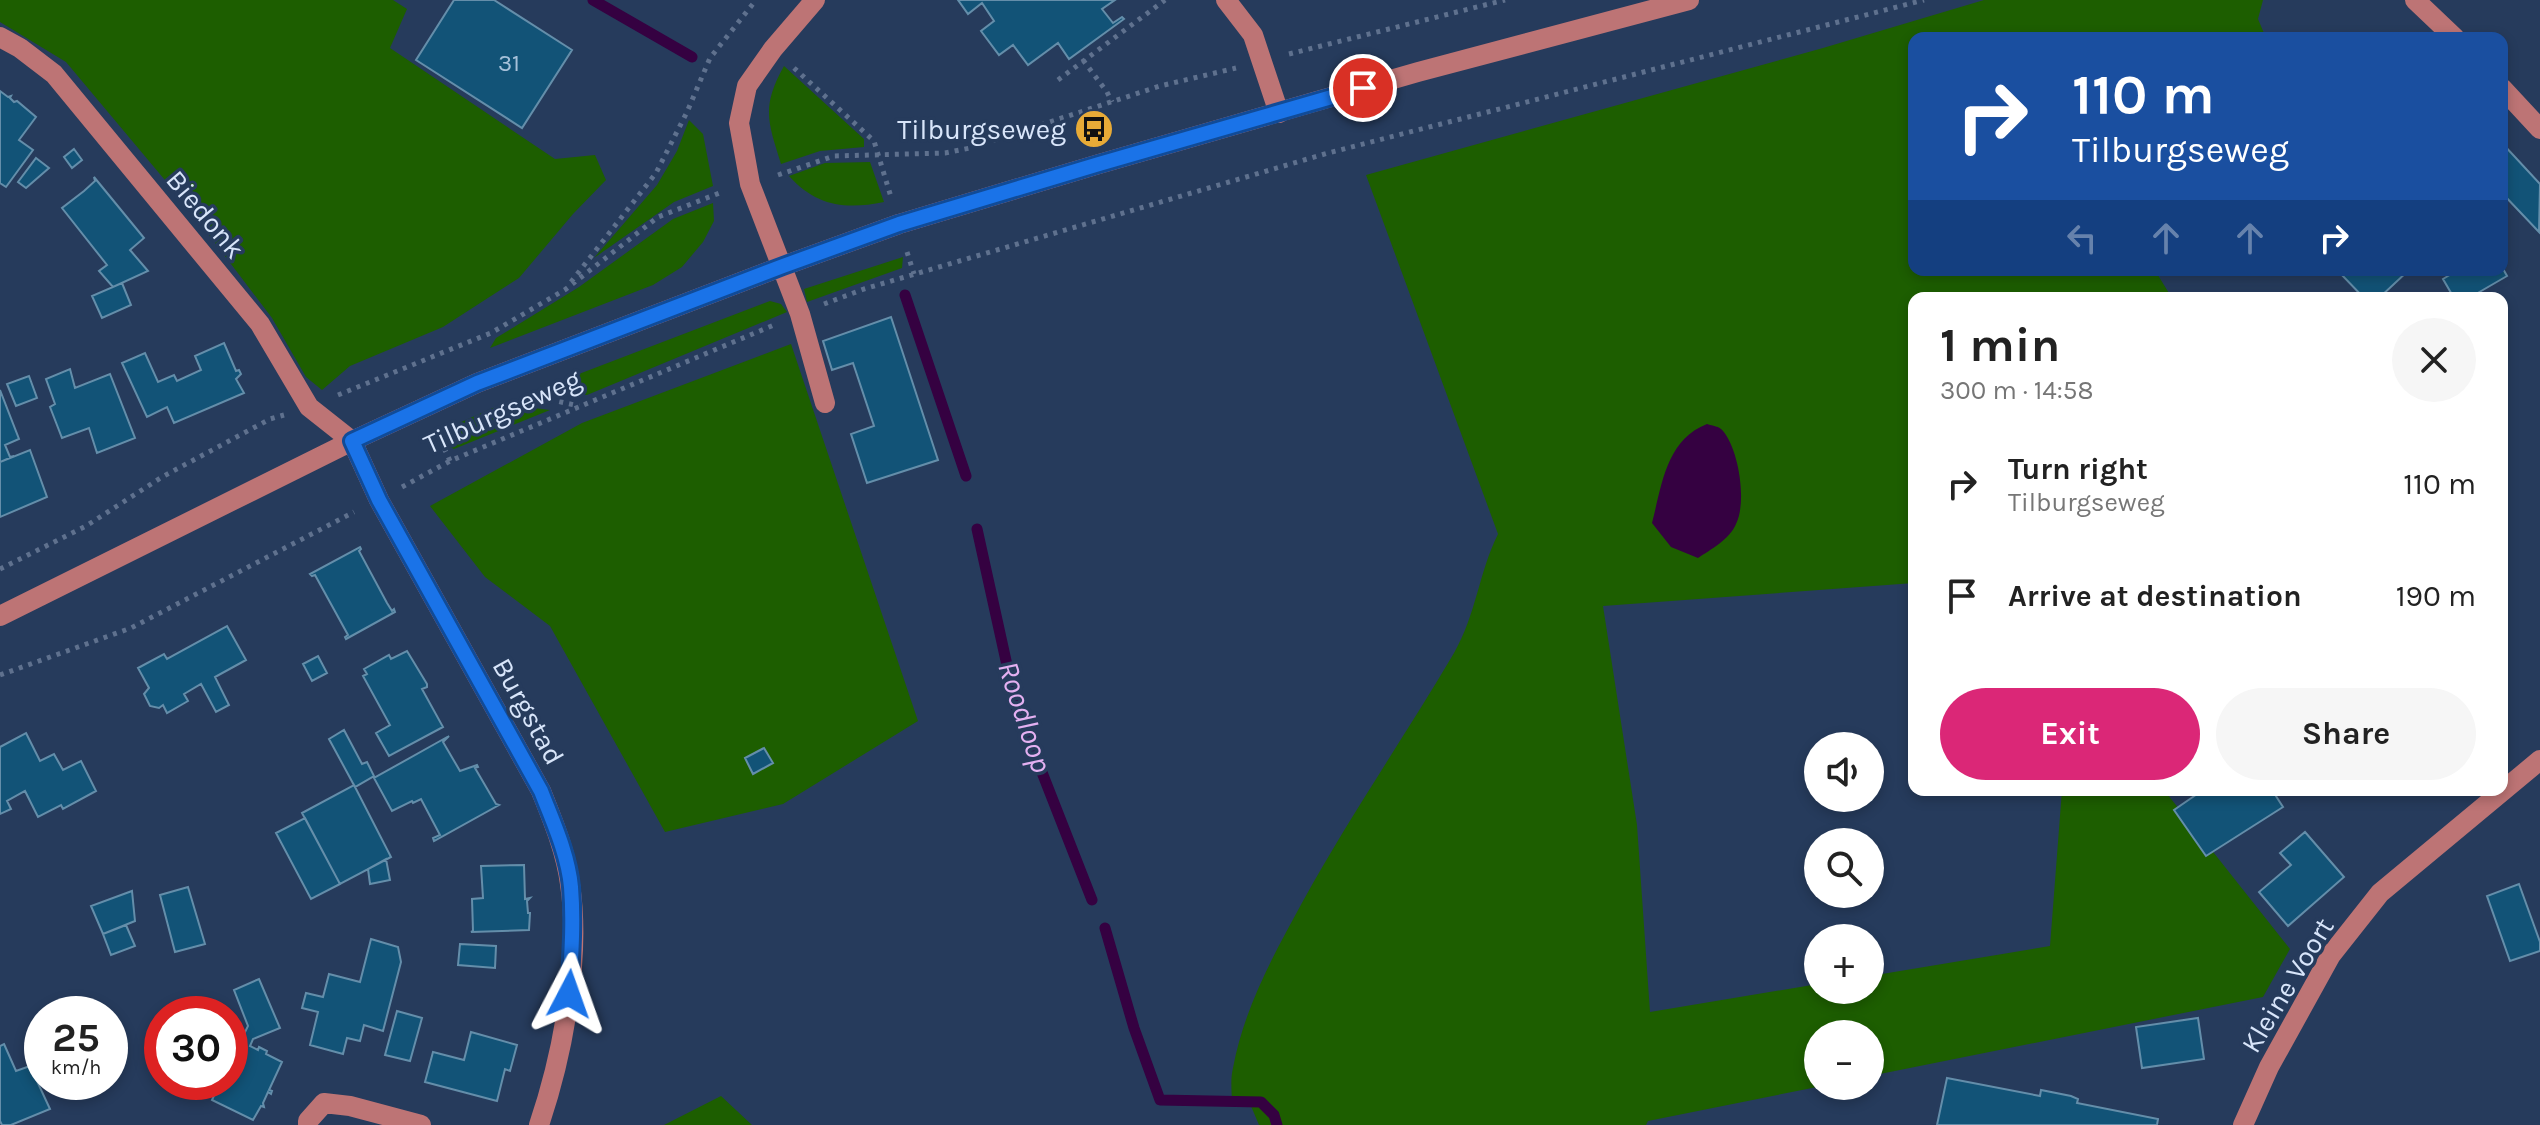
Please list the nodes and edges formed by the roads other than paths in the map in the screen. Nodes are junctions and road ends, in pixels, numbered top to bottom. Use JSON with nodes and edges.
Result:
{"nodes":[{"id":1,"x":815,"y":0,"type":"edge"},
{"id":2,"x":1226,"y":0,"type":"edge"},
{"id":3,"x":1689,"y":0,"type":"edge"},
{"id":4,"x":2415,"y":0,"type":"edge"},
{"id":5,"x":2449,"y":32,"type":"edge"},
{"id":6,"x":0,"y":37,"type":"edge"},
{"id":7,"x":2508,"y":94,"type":"edge"},
{"id":8,"x":1279,"y":113,"type":"junction"},
{"id":9,"x":2540,"y":129,"type":"edge"},
{"id":10,"x":783,"y":266,"type":"junction"},
{"id":11,"x":825,"y":403,"type":"dead end"},
{"id":12,"x":352,"y":441,"type":"junction"},
{"id":13,"x":0,"y":616,"type":"edge"},
{"id":14,"x":2540,"y":760,"type":"edge"},
{"id":15,"x":2508,"y":787,"type":"edge"},
{"id":16,"x":2497,"y":796,"type":"edge"},
{"id":17,"x":308,"y":1125,"type":"edge"},
{"id":18,"x":421,"y":1125,"type":"edge"},
{"id":19,"x":539,"y":1125,"type":"edge"},
{"id":20,"x":2243,"y":1125,"type":"edge"}],
"edges":[{"from":1,"to":10,"type":"street"},
{"from":2,"to":8,"type":"street"},
{"from":3,"to":8,"type":"street","name":"Tilburgseweg"},
{"from":4,"to":5,"type":"street"},
{"from":6,"to":12,"type":"street","name":"Biedonk"},
{"from":7,"to":9,"type":"street"},
{"from":8,"to":10,"type":"street","name":"Tilburgseweg"},
{"from":10,"to":11,"type":"street"},
{"from":10,"to":12,"type":"street","name":"Tilburgseweg"},
{"from":12,"to":13,"type":"street","name":"Tilburgseweg"},
{"from":12,"to":19,"type":"street","name":"Burgstad"},
{"from":14,"to":15,"type":"street","name":"Kleine Voort"},
{"from":16,"to":20,"type":"street","name":"Kleine Voort"},
{"from":17,"to":18,"type":"street"}]}
